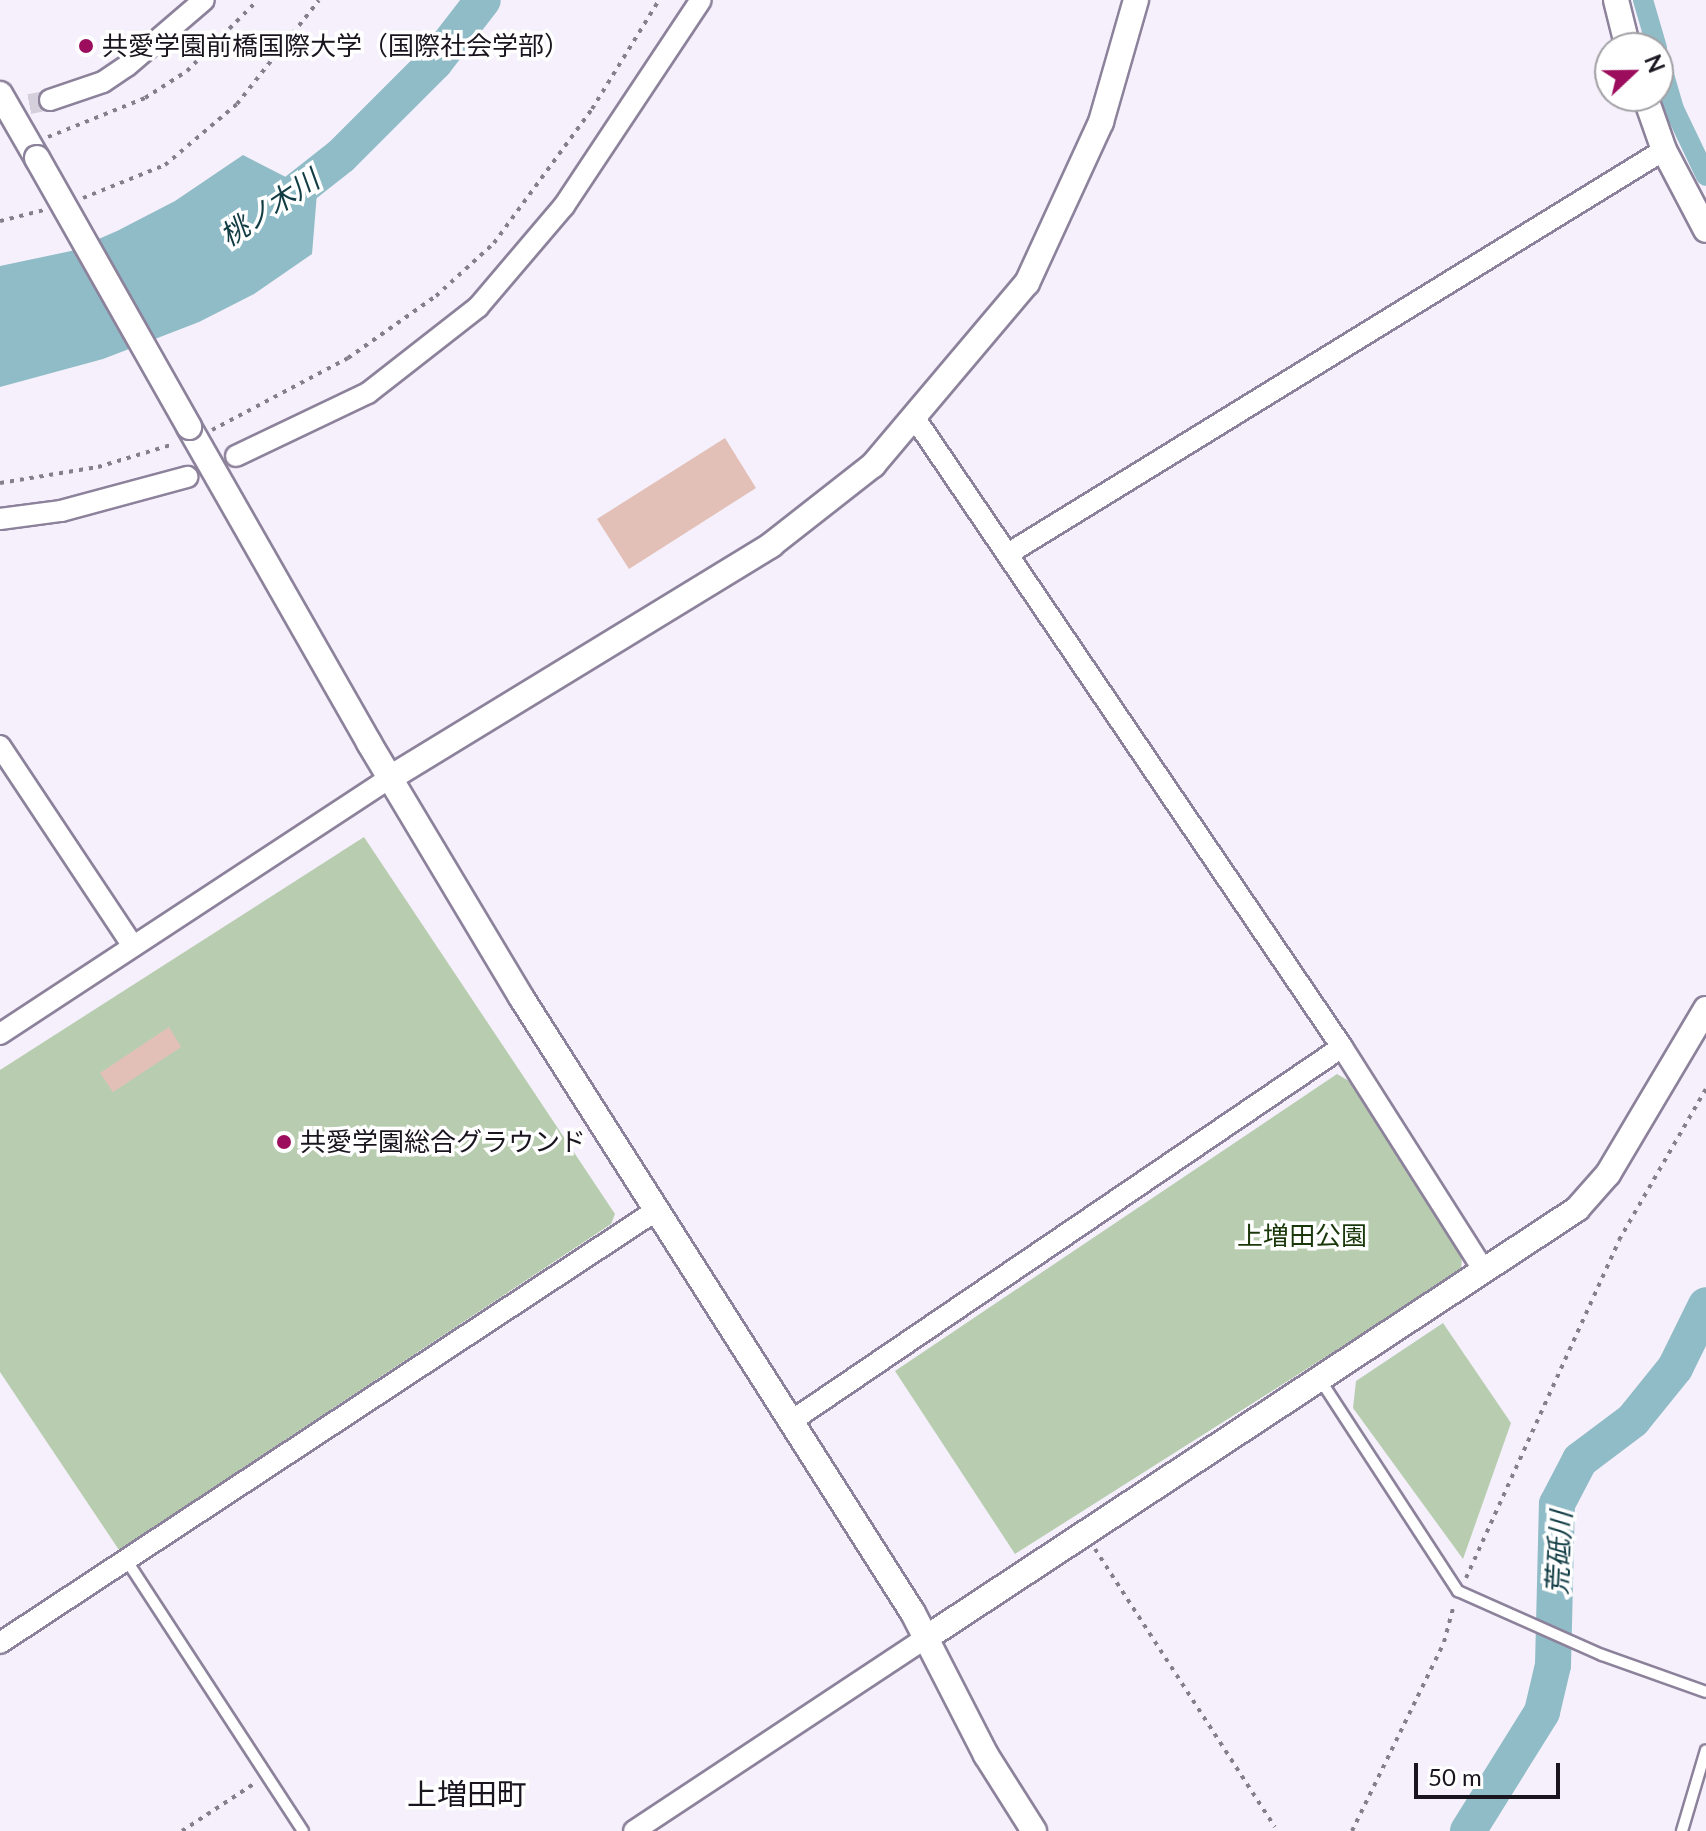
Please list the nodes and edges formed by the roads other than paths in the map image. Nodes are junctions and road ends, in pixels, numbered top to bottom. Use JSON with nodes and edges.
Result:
{"nodes":[{"id":1,"x":204,"y":0,"type":"edge"},
{"id":2,"x":701,"y":0,"type":"edge"},
{"id":3,"x":1136,"y":0,"type":"edge"},
{"id":4,"x":1616,"y":0,"type":"edge"},
{"id":5,"x":1624,"y":32,"type":"edge"},
{"id":6,"x":0,"y":94,"type":"edge"},
{"id":7,"x":50,"y":100,"type":"tunnel mouth"},
{"id":8,"x":1651,"y":112,"type":"edge"},
{"id":9,"x":1664,"y":150,"type":"junction"},
{"id":10,"x":1706,"y":230,"type":"edge"},
{"id":11,"x":914,"y":417,"type":"junction"},
{"id":12,"x":236,"y":456,"type":"dead end"},
{"id":13,"x":187,"y":477,"type":"dead end"},
{"id":14,"x":0,"y":519,"type":"edge"},
{"id":15,"x":1011,"y":552,"type":"junction"},
{"id":16,"x":0,"y":746,"type":"edge"},
{"id":17,"x":390,"y":778,"type":"junction"},
{"id":18,"x":133,"y":946,"type":"junction"},
{"id":19,"x":1706,"y":1009,"type":"edge"},
{"id":20,"x":0,"y":1034,"type":"edge"},
{"id":21,"x":1342,"y":1047,"type":"junction"},
{"id":22,"x":654,"y":1212,"type":"junction"},
{"id":23,"x":1484,"y":1271,"type":"junction"},
{"id":24,"x":1321,"y":1381,"type":"junction"},
{"id":25,"x":790,"y":1422,"type":"junction"},
{"id":26,"x":127,"y":1561,"type":"junction"},
{"id":27,"x":926,"y":1638,"type":"junction"},
{"id":28,"x":0,"y":1643,"type":"edge"},
{"id":29,"x":1706,"y":1692,"type":"edge"},
{"id":30,"x":1706,"y":1750,"type":"edge"},
{"id":31,"x":303,"y":1831,"type":"edge"},
{"id":32,"x":634,"y":1831,"type":"edge"},
{"id":33,"x":1034,"y":1831,"type":"edge"},
{"id":34,"x":1682,"y":1831,"type":"edge"}],
"edges":[{"from":1,"to":7,"type":"street"},
{"from":2,"to":12,"type":"street"},
{"from":3,"to":11,"type":"street"},
{"from":4,"to":5,"type":"street"},
{"from":6,"to":17,"type":"street","bridge":true},
{"from":8,"to":9,"type":"street"},
{"from":9,"to":10,"type":"street"},
{"from":9,"to":15,"type":"street"},
{"from":11,"to":15,"type":"street"},
{"from":11,"to":17,"type":"street"},
{"from":13,"to":14,"type":"street"},
{"from":15,"to":21,"type":"street"},
{"from":16,"to":18,"type":"street"},
{"from":17,"to":18,"type":"street"},
{"from":17,"to":22,"type":"street"},
{"from":18,"to":20,"type":"street"},
{"from":19,"to":23,"type":"street"},
{"from":21,"to":23,"type":"street"},
{"from":21,"to":25,"type":"street"},
{"from":22,"to":25,"type":"street"},
{"from":22,"to":26,"type":"street"},
{"from":23,"to":24,"type":"street"},
{"from":24,"to":27,"type":"street"},
{"from":24,"to":29,"type":"lane"},
{"from":25,"to":27,"type":"street"},
{"from":26,"to":28,"type":"street"},
{"from":26,"to":31,"type":"lane"},
{"from":27,"to":32,"type":"street"},
{"from":27,"to":33,"type":"street"},
{"from":30,"to":34,"type":"lane"}]}
